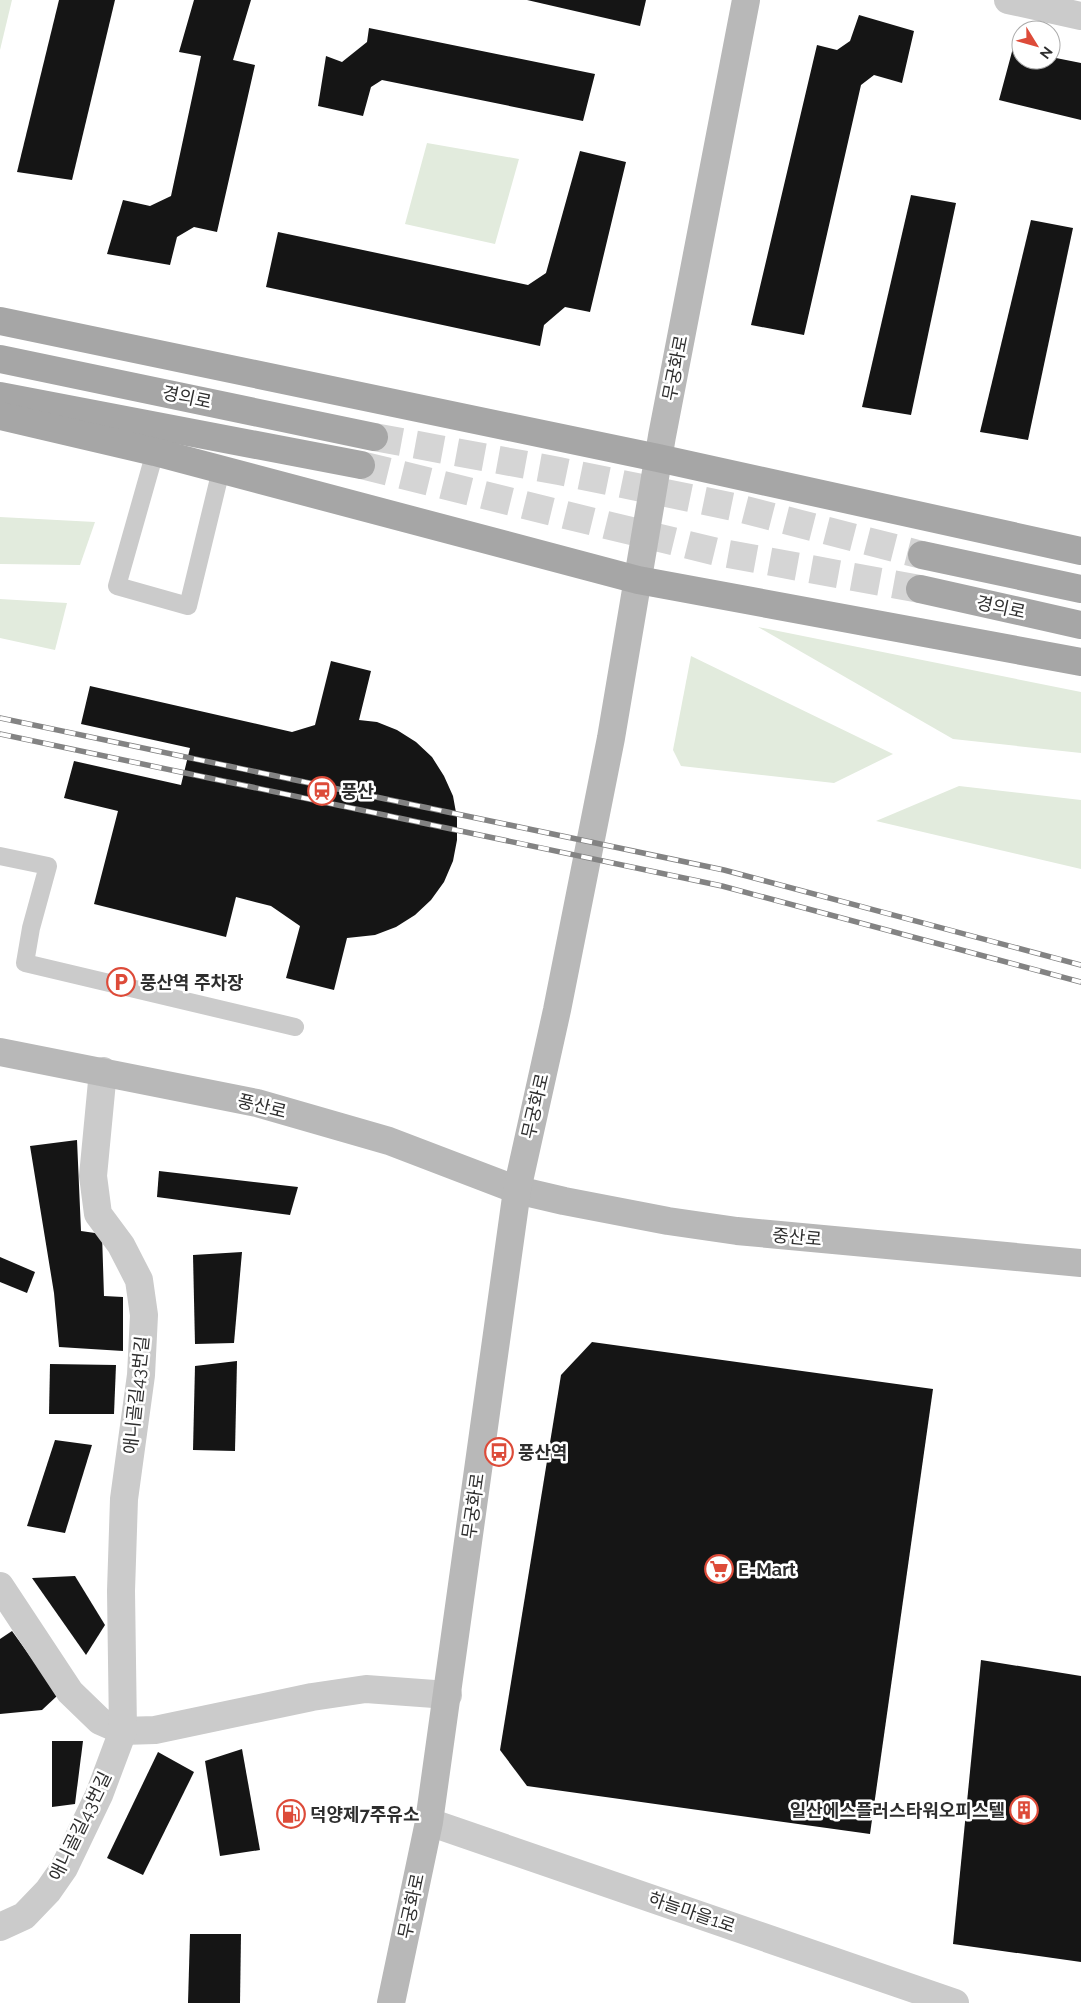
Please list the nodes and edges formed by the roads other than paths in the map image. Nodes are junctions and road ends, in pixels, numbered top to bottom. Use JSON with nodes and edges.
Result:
{"nodes":[{"id":1,"x":746,"y":0,"type":"edge"},
{"id":2,"x":1008,"y":0,"type":"edge"},
{"id":3,"x":1081,"y":16,"type":"edge"},
{"id":4,"x":0,"y":321,"type":"edge"},
{"id":5,"x":0,"y":359,"type":"edge"},
{"id":6,"x":0,"y":396,"type":"edge"},
{"id":7,"x":0,"y":416,"type":"edge"},
{"id":8,"x":374,"y":436,"type":"tunnel mouth"},
{"id":9,"x":155,"y":452,"type":"junction"},
{"id":10,"x":658,"y":458,"type":"junction"},
{"id":11,"x":361,"y":465,"type":"tunnel mouth"},
{"id":12,"x":221,"y":470,"type":"junction"},
{"id":13,"x":1081,"y":551,"type":"edge"},
{"id":14,"x":922,"y":555,"type":"tunnel mouth"},
{"id":15,"x":638,"y":580,"type":"junction"},
{"id":16,"x":920,"y":589,"type":"tunnel mouth"},
{"id":17,"x":1081,"y":589,"type":"edge"},
{"id":18,"x":1081,"y":625,"type":"edge"},
{"id":19,"x":1081,"y":662,"type":"edge"},
{"id":20,"x":0,"y":856,"type":"edge"},
{"id":21,"x":295,"y":1027,"type":"dead end"},
{"id":22,"x":0,"y":1052,"type":"edge"},
{"id":23,"x":104,"y":1071,"type":"junction"},
{"id":24,"x":516,"y":1190,"type":"junction"},
{"id":25,"x":1081,"y":1263,"type":"edge"},
{"id":26,"x":0,"y":1586,"type":"edge"},
{"id":27,"x":448,"y":1695,"type":"junction"},
{"id":28,"x":123,"y":1731,"type":"junction"},
{"id":29,"x":429,"y":1822,"type":"junction"},
{"id":30,"x":0,"y":1927,"type":"edge"},
{"id":31,"x":391,"y":2003,"type":"edge"},
{"id":32,"x":955,"y":2003,"type":"edge"}],
"edges":[{"from":1,"to":10,"type":"main road","name":"무궁화로"},
{"from":2,"to":3,"type":"street"},
{"from":4,"to":10,"type":"main road"},
{"from":5,"to":8,"type":"main road","name":"경의로"},
{"from":6,"to":11,"type":"main road","name":"경의로"},
{"from":7,"to":9,"type":"main road"},
{"from":9,"to":12,"type":"main road"},
{"from":9,"to":12,"type":"lane"},
{"from":10,"to":13,"type":"main road"},
{"from":10,"to":15,"type":"main road","name":"무궁화로"},
{"from":12,"to":15,"type":"main road"},
{"from":14,"to":17,"type":"main road","name":"경의로"},
{"from":15,"to":19,"type":"main road"},
{"from":15,"to":24,"type":"main road","name":"무궁화로"},
{"from":16,"to":18,"type":"main road","name":"경의로"},
{"from":20,"to":21,"type":"lane"},
{"from":22,"to":23,"type":"main road","name":"풍산로"},
{"from":23,"to":24,"type":"main road","name":"풍산로"},
{"from":23,"to":28,"type":"street","name":"애니골길43번길"},
{"from":24,"to":25,"type":"main road","name":"중산로"},
{"from":24,"to":27,"type":"main road","name":"무궁화로"},
{"from":26,"to":28,"type":"street"},
{"from":27,"to":28,"type":"street"},
{"from":27,"to":29,"type":"main road","name":"무궁화로"},
{"from":28,"to":30,"type":"street","name":"애니골길43번길"},
{"from":29,"to":31,"type":"main road","name":"무궁화로"},
{"from":29,"to":32,"type":"street","name":"하늘마을1로"}]}
